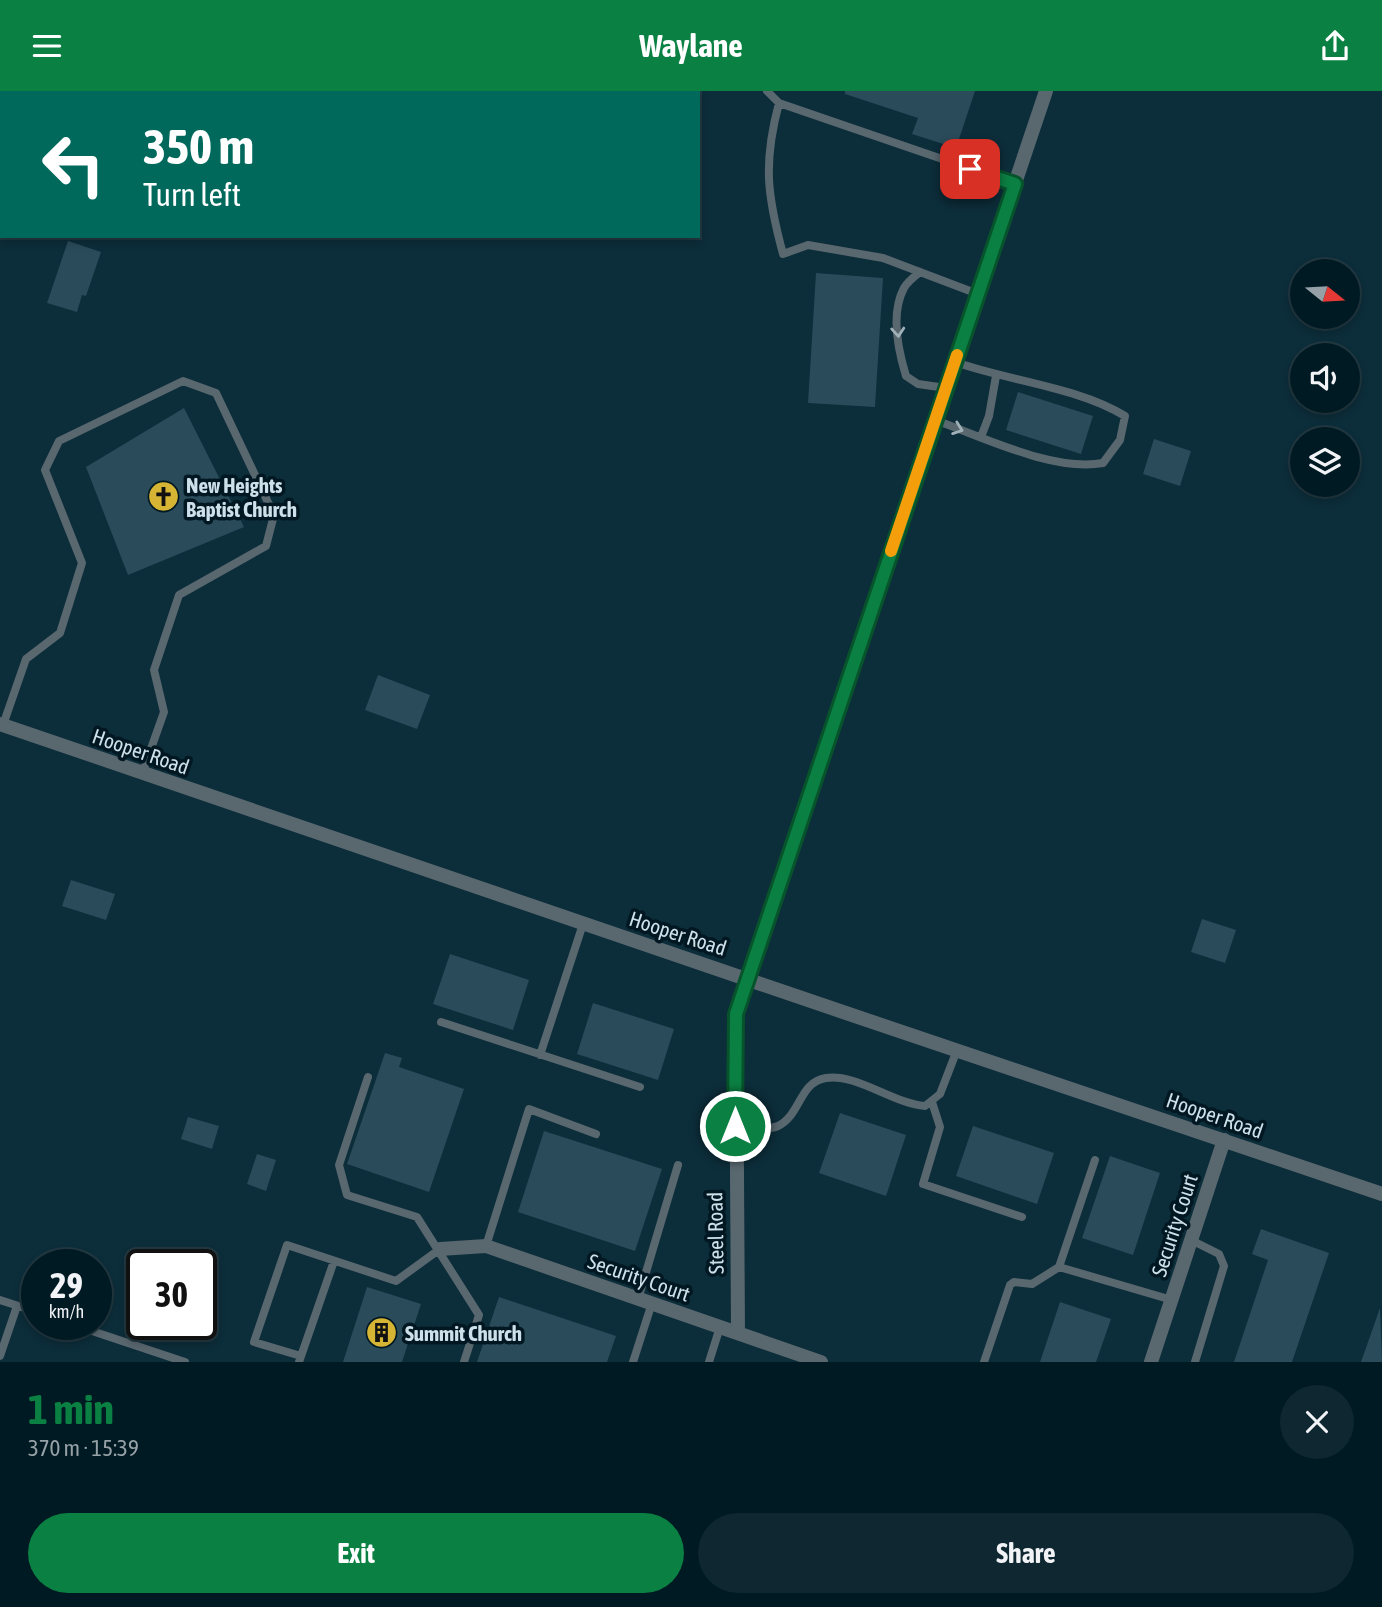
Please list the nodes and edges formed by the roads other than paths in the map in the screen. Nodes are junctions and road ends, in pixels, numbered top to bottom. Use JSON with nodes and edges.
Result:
{"nodes":[{"id":1,"x":767,"y":91,"type":"edge"},
{"id":2,"x":1046,"y":91,"type":"edge"},
{"id":3,"x":779,"y":103,"type":"junction"},
{"id":4,"x":1015,"y":184,"type":"junction"},
{"id":5,"x":920,"y":272,"type":"junction"},
{"id":6,"x":978,"y":294,"type":"junction"},
{"id":7,"x":955,"y":362,"type":"junction"},
{"id":8,"x":996,"y":376,"type":"junction"},
{"id":9,"x":946,"y":389,"type":"junction"},
{"id":10,"x":935,"y":420,"type":"junction"},
{"id":11,"x":981,"y":437,"type":"junction"},
{"id":12,"x":1,"y":725,"type":"edge"},
{"id":13,"x":142,"y":774,"type":"junction"},
{"id":14,"x":583,"y":924,"type":"junction"},
{"id":15,"x":747,"y":978,"type":"junction"},
{"id":16,"x":441,"y":1022,"type":"dead end"},
{"id":17,"x":957,"y":1050,"type":"junction"},
{"id":18,"x":540,"y":1055,"type":"junction"},
{"id":19,"x":368,"y":1077,"type":"dead end"},
{"id":20,"x":640,"y":1087,"type":"dead end"},
{"id":21,"x":932,"y":1102,"type":"junction"},
{"id":22,"x":735,"y":1126,"type":"junction"},
{"id":23,"x":596,"y":1134,"type":"dead end"},
{"id":24,"x":1224,"y":1140,"type":"junction"},
{"id":25,"x":1095,"y":1160,"type":"dead end"},
{"id":26,"x":678,"y":1165,"type":"dead end"},
{"id":27,"x":1382,"y":1194,"type":"edge"},
{"id":28,"x":1022,"y":1217,"type":"dead end"},
{"id":29,"x":1191,"y":1240,"type":"junction"},
{"id":30,"x":486,"y":1246,"type":"junction"},
{"id":31,"x":440,"y":1249,"type":"junction"},
{"id":32,"x":334,"y":1261,"type":"junction"},
{"id":33,"x":1059,"y":1267,"type":"junction"},
{"id":34,"x":638,"y":1299,"type":"junction"},
{"id":35,"x":0,"y":1300,"type":"edge"},
{"id":36,"x":1172,"y":1300,"type":"junction"},
{"id":37,"x":652,"y":1304,"type":"junction"},
{"id":38,"x":17,"y":1306,"type":"junction"},
{"id":39,"x":21,"y":1307,"type":"edge"},
{"id":40,"x":720,"y":1327,"type":"junction"},
{"id":41,"x":738,"y":1333,"type":"junction"},
{"id":42,"x":112,"y":1338,"type":"edge"},
{"id":43,"x":0,"y":1356,"type":"edge"},
{"id":44,"x":300,"y":1359,"type":"edge"},
{"id":45,"x":186,"y":1362,"type":"edge"},
{"id":46,"x":464,"y":1362,"type":"edge"},
{"id":47,"x":633,"y":1362,"type":"edge"},
{"id":48,"x":709,"y":1362,"type":"edge"},
{"id":49,"x":821,"y":1362,"type":"edge"},
{"id":50,"x":984,"y":1362,"type":"edge"},
{"id":51,"x":1152,"y":1362,"type":"edge"},
{"id":52,"x":1195,"y":1362,"type":"edge"}],
"edges":[{"from":1,"to":3,"type":"lane"},
{"from":2,"to":4,"type":"street","name":"Steel Road"},
{"from":3,"to":4,"type":"lane"},
{"from":3,"to":5,"type":"lane"},
{"from":4,"to":6,"type":"street","name":"Steel Road"},
{"from":5,"to":6,"type":"lane"},
{"from":5,"to":9,"type":"lane","one_way":true},
{"from":6,"to":7,"type":"street","name":"Steel Road"},
{"from":7,"to":8,"type":"lane"},
{"from":7,"to":9,"type":"street","name":"Steel Road"},
{"from":8,"to":11,"type":"lane"},
{"from":8,"to":11,"type":"lane"},
{"from":9,"to":10,"type":"street","name":"Steel Road"},
{"from":10,"to":11,"type":"lane","one_way":true},
{"from":10,"to":15,"type":"street","name":"Steel Road"},
{"from":12,"to":13,"type":"street","name":"Hooper Road"},
{"from":12,"to":13,"type":"lane"},
{"from":13,"to":14,"type":"street","name":"Hooper Road"},
{"from":14,"to":15,"type":"street","name":"Hooper Road"},
{"from":14,"to":18,"type":"lane"},
{"from":15,"to":17,"type":"street","name":"Hooper Road"},
{"from":15,"to":22,"type":"street","name":"Steel Road"},
{"from":16,"to":18,"type":"lane"},
{"from":17,"to":21,"type":"lane"},
{"from":17,"to":24,"type":"street","name":"Hooper Road"},
{"from":18,"to":20,"type":"lane"},
{"from":19,"to":31,"type":"lane"},
{"from":21,"to":22,"type":"lane"},
{"from":21,"to":28,"type":"lane"},
{"from":22,"to":41,"type":"street","name":"Steel Road"},
{"from":23,"to":30,"type":"lane"},
{"from":24,"to":27,"type":"street","name":"Hooper Road"},
{"from":24,"to":29,"type":"street","name":"Security Court"},
{"from":25,"to":33,"type":"lane"},
{"from":26,"to":34,"type":"lane"},
{"from":29,"to":36,"type":"street","name":"Security Court"},
{"from":29,"to":52,"type":"lane"},
{"from":30,"to":31,"type":"street","name":"Security Court"},
{"from":30,"to":34,"type":"street","name":"Security Court"},
{"from":31,"to":32,"type":"lane"},
{"from":31,"to":46,"type":"lane"},
{"from":32,"to":44,"type":"lane"},
{"from":32,"to":44,"type":"lane"},
{"from":33,"to":36,"type":"lane"},
{"from":33,"to":50,"type":"lane"},
{"from":34,"to":37,"type":"street","name":"Security Court"},
{"from":35,"to":38,"type":"lane"},
{"from":36,"to":51,"type":"street","name":"Security Court"},
{"from":37,"to":40,"type":"street","name":"Security Court"},
{"from":37,"to":47,"type":"lane"},
{"from":38,"to":39,"type":"lane"},
{"from":38,"to":43,"type":"lane"},
{"from":40,"to":41,"type":"street","name":"Security Court"},
{"from":40,"to":48,"type":"lane"},
{"from":41,"to":49,"type":"street","name":"Security Court"},
{"from":42,"to":45,"type":"lane"}]}
